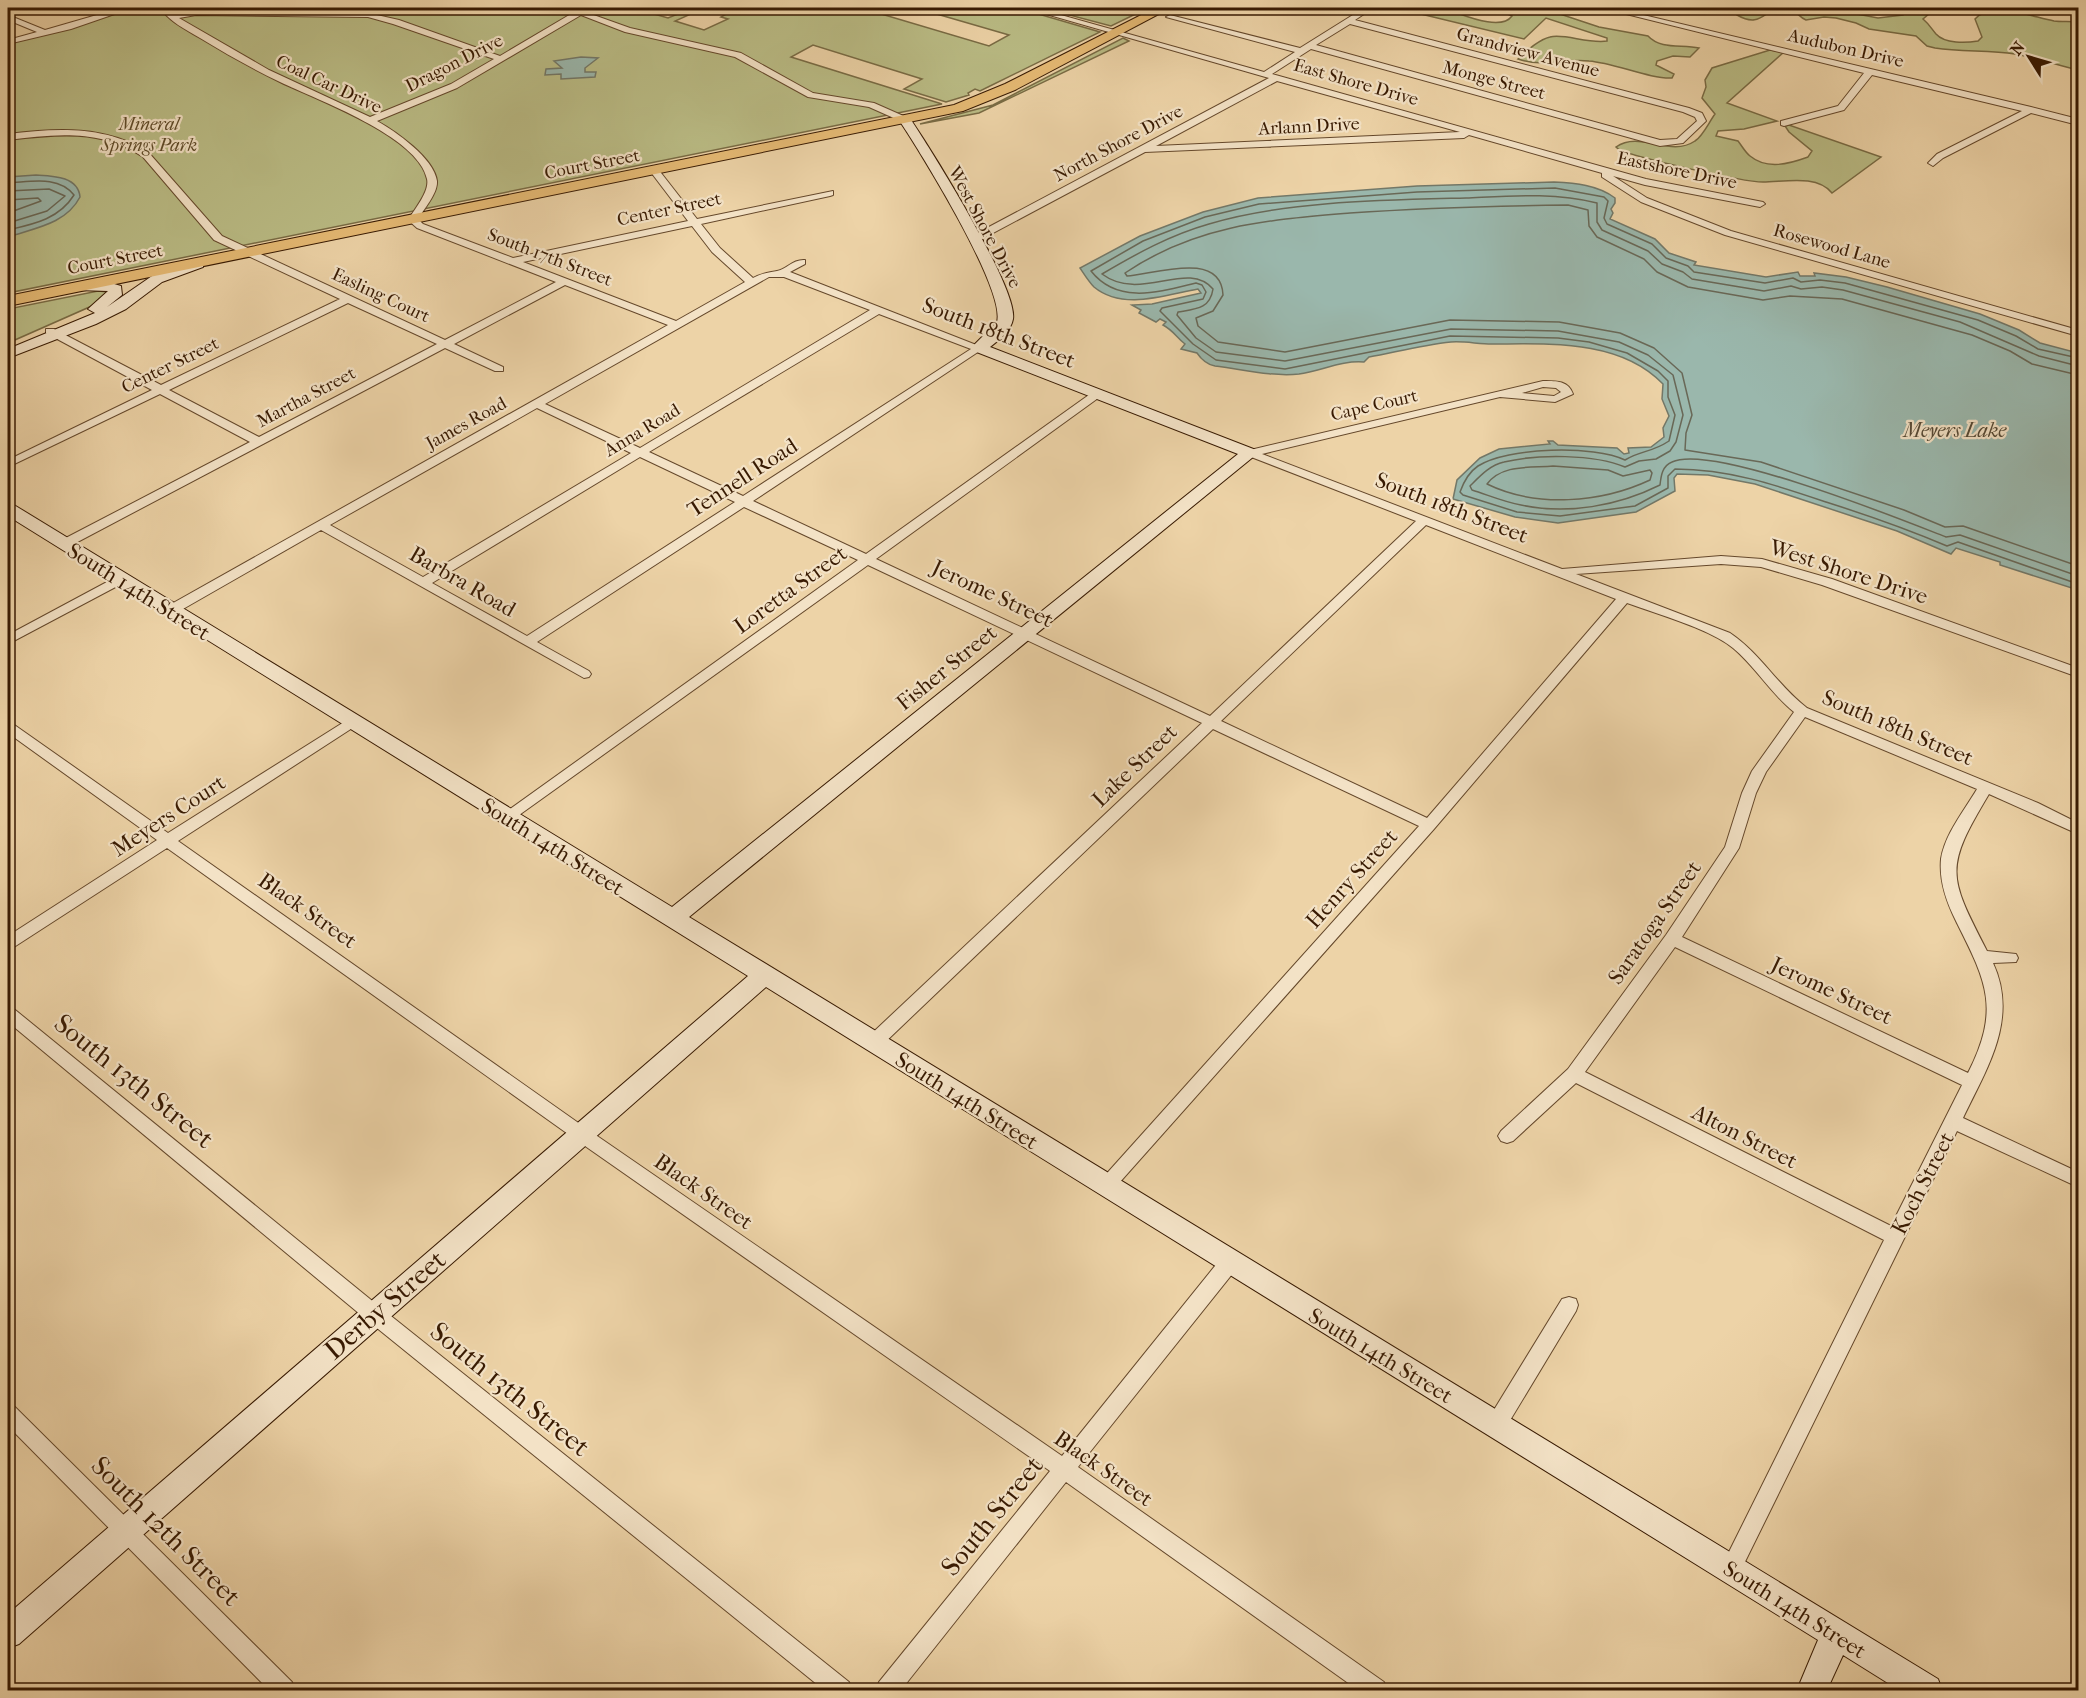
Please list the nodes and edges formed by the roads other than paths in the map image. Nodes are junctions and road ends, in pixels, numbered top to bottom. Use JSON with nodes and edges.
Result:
{"nodes":[{"id":1,"x":128,"y":8,"type":"edge"},
{"id":2,"x":164,"y":8,"type":"edge"},
{"id":3,"x":1029,"y":8,"type":"edge"},
{"id":4,"x":1369,"y":8,"type":"edge"},
{"id":5,"x":1606,"y":8,"type":"edge"},
{"id":6,"x":579,"y":10,"type":"edge"},
{"id":7,"x":1167,"y":12,"type":"edge"},
{"id":8,"x":8,"y":17,"type":"edge"},
{"id":9,"x":171,"y":17,"type":"junction"},
{"id":10,"x":1348,"y":21,"type":"junction"},
{"id":11,"x":1117,"y":32,"type":"junction"},
{"id":12,"x":45,"y":33,"type":"junction"},
{"id":13,"x":8,"y":42,"type":"edge"},
{"id":14,"x":1305,"y":49,"type":"junction"},
{"id":15,"x":501,"y":59,"type":"junction"},
{"id":16,"x":1870,"y":71,"type":"junction"},
{"id":17,"x":1266,"y":74,"type":"junction"},
{"id":18,"x":1278,"y":77,"type":"junction"},
{"id":19,"x":2031,"y":110,"type":"junction"},
{"id":20,"x":371,"y":120,"type":"junction"},
{"id":21,"x":905,"y":120,"type":"junction"},
{"id":22,"x":2079,"y":122,"type":"edge"},
{"id":23,"x":1784,"y":123,"type":"dead end"},
{"id":24,"x":1477,"y":134,"type":"junction"},
{"id":25,"x":8,"y":136,"type":"edge"},
{"id":26,"x":1670,"y":144,"type":"joint"},
{"id":27,"x":1143,"y":149,"type":"junction"},
{"id":28,"x":1933,"y":163,"type":"dead end"},
{"id":29,"x":1586,"y":165,"type":"junction"},
{"id":30,"x":655,"y":171,"type":"junction"},
{"id":31,"x":830,"y":193,"type":"dead end"},
{"id":32,"x":1760,"y":204,"type":"dead end"},
{"id":33,"x":413,"y":220,"type":"junction"},
{"id":34,"x":694,"y":222,"type":"junction"},
{"id":35,"x":974,"y":239,"type":"junction"},
{"id":36,"x":248,"y":253,"type":"junction"},
{"id":37,"x":221,"y":258,"type":"junction"},
{"id":38,"x":516,"y":261,"type":"junction"},
{"id":39,"x":801,"y":262,"type":"dead end"},
{"id":40,"x":781,"y":273,"type":"junction"},
{"id":41,"x":566,"y":281,"type":"junction"},
{"id":42,"x":751,"y":282,"type":"junction"},
{"id":43,"x":65,"y":289,"type":"junction"},
{"id":44,"x":349,"y":298,"type":"junction"},
{"id":45,"x":8,"y":301,"type":"edge"},
{"id":46,"x":878,"y":310,"type":"junction"},
{"id":47,"x":677,"y":325,"type":"junction"},
{"id":48,"x":54,"y":333,"type":"junction"},
{"id":49,"x":2079,"y":333,"type":"edge"},
{"id":50,"x":446,"y":344,"type":"junction"},
{"id":51,"x":979,"y":348,"type":"junction"},
{"id":52,"x":8,"y":353,"type":"edge"},
{"id":53,"x":499,"y":369,"type":"dead end"},
{"id":54,"x":161,"y":389,"type":"junction"},
{"id":55,"x":1507,"y":393,"type":"dead end"},
{"id":56,"x":1097,"y":394,"type":"junction"},
{"id":57,"x":537,"y":404,"type":"junction"},
{"id":58,"x":259,"y":442,"type":"junction"},
{"id":59,"x":639,"y":453,"type":"junction"},
{"id":60,"x":1250,"y":453,"type":"junction"},
{"id":61,"x":8,"y":464,"type":"edge"},
{"id":62,"x":742,"y":502,"type":"junction"},
{"id":63,"x":8,"y":509,"type":"edge"},
{"id":64,"x":1425,"y":520,"type":"junction"},
{"id":65,"x":321,"y":525,"type":"junction"},
{"id":66,"x":64,"y":544,"type":"junction"},
{"id":67,"x":867,"y":560,"type":"junction"},
{"id":68,"x":1561,"y":572,"type":"junction"},
{"id":69,"x":120,"y":579,"type":"junction"},
{"id":70,"x":424,"y":582,"type":"junction"},
{"id":71,"x":1625,"y":597,"type":"junction"},
{"id":72,"x":171,"y":610,"type":"junction"},
{"id":73,"x":1026,"y":633,"type":"junction"},
{"id":74,"x":8,"y":640,"type":"edge"},
{"id":75,"x":528,"y":642,"type":"junction"},
{"id":76,"x":584,"y":674,"type":"dead end"},
{"id":77,"x":2079,"y":674,"type":"edge"},
{"id":78,"x":1802,"y":711,"type":"junction"},
{"id":79,"x":1211,"y":720,"type":"junction"},
{"id":80,"x":352,"y":722,"type":"junction"},
{"id":81,"x":8,"y":727,"type":"edge"},
{"id":82,"x":1985,"y":788,"type":"junction"},
{"id":83,"x":508,"y":818,"type":"junction"},
{"id":84,"x":1429,"y":825,"type":"junction"},
{"id":85,"x":2079,"y":829,"type":"edge"},
{"id":86,"x":168,"y":840,"type":"junction"},
{"id":87,"x":672,"y":919,"type":"junction"},
{"id":88,"x":1672,"y":939,"type":"junction"},
{"id":89,"x":8,"y":943,"type":"edge"},
{"id":90,"x":1984,"y":957,"type":"junction"},
{"id":91,"x":2010,"y":958,"type":"dead end"},
{"id":92,"x":763,"y":976,"type":"junction"},
{"id":93,"x":8,"y":1012,"type":"edge"},
{"id":94,"x":873,"y":1042,"type":"junction"},
{"id":95,"x":1575,"y":1074,"type":"junction"},
{"id":96,"x":1972,"y":1082,"type":"junction"},
{"id":97,"x":1953,"y":1121,"type":"junction"},
{"id":98,"x":581,"y":1134,"type":"junction"},
{"id":99,"x":1507,"y":1136,"type":"dead end"},
{"id":100,"x":2079,"y":1180,"type":"edge"},
{"id":101,"x":1106,"y":1186,"type":"junction"},
{"id":102,"x":1895,"y":1237,"type":"junction"},
{"id":103,"x":1230,"y":1262,"type":"junction"},
{"id":104,"x":1569,"y":1305,"type":"dead end"},
{"id":105,"x":374,"y":1314,"type":"junction"},
{"id":106,"x":8,"y":1413,"type":"edge"},
{"id":107,"x":1496,"y":1425,"type":"junction"},
{"id":108,"x":1064,"y":1469,"type":"junction"},
{"id":109,"x":126,"y":1531,"type":"junction"},
{"id":110,"x":1731,"y":1569,"type":"junction"},
{"id":111,"x":8,"y":1633,"type":"edge"},
{"id":112,"x":1836,"y":1635,"type":"junction"},
{"id":113,"x":284,"y":1690,"type":"edge"},
{"id":114,"x":841,"y":1690,"type":"edge"},
{"id":115,"x":887,"y":1690,"type":"edge"},
{"id":116,"x":1376,"y":1690,"type":"edge"},
{"id":117,"x":1812,"y":1690,"type":"edge"},
{"id":118,"x":1927,"y":1690,"type":"edge"}],
"edges":[{"from":1,"to":12,"type":"street"},
{"from":2,"to":9,"type":"street","name":"Coal Car Drive"},
{"from":3,"to":11,"type":"street","name":"East Shore Drive"},
{"from":4,"to":10,"type":"street"},
{"from":5,"to":16,"type":"street","name":"Audubon Drive"},
{"from":6,"to":15,"type":"street","name":"Dragon Drive"},
{"from":6,"to":21,"type":"street"},
{"from":7,"to":11,"type":"main road","name":"Court Street"},
{"from":7,"to":14,"type":"street","name":"Monge Street"},
{"from":8,"to":12,"type":"street"},
{"from":9,"to":15,"type":"street"},
{"from":9,"to":20,"type":"street","name":"Coal Car Drive"},
{"from":10,"to":14,"type":"street"},
{"from":10,"to":26,"type":"street","name":"Grandview Avenue"},
{"from":11,"to":17,"type":"street","name":"East Shore Drive"},
{"from":11,"to":21,"type":"main road","name":"Court Street"},
{"from":12,"to":13,"type":"street"},
{"from":14,"to":17,"type":"street"},
{"from":14,"to":26,"type":"street","name":"Monge Street"},
{"from":15,"to":20,"type":"street","name":"Dragon Drive"},
{"from":16,"to":19,"type":"street","name":"Audubon Drive"},
{"from":16,"to":23,"type":"street"},
{"from":17,"to":18,"type":"street","name":"East Shore Drive"},
{"from":18,"to":24,"type":"street","name":"East Shore Drive"},
{"from":18,"to":27,"type":"street","name":"North Shore Drive"},
{"from":19,"to":22,"type":"street","name":"Audubon Drive"},
{"from":19,"to":28,"type":"street"},
{"from":20,"to":33,"type":"street","name":"Coal Car Drive"},
{"from":21,"to":30,"type":"main road","name":"Court Street"},
{"from":21,"to":35,"type":"main road","name":"West Shore Drive"},
{"from":24,"to":27,"type":"street","name":"Arlann Drive"},
{"from":24,"to":29,"type":"street","name":"East Shore Drive"},
{"from":25,"to":36,"type":"street","name":"Easling Court"},
{"from":27,"to":35,"type":"street","name":"North Shore Drive"},
{"from":29,"to":32,"type":"street","name":"Eastshore Drive"},
{"from":29,"to":49,"type":"street","name":"Rosewood Lane"},
{"from":30,"to":33,"type":"main road","name":"Court Street"},
{"from":30,"to":34,"type":"street"},
{"from":31,"to":34,"type":"street","name":"Center Street"},
{"from":33,"to":36,"type":"main road","name":"Court Street"},
{"from":33,"to":38,"type":"street","name":"South 17th Street"},
{"from":34,"to":38,"type":"street","name":"Center Street"},
{"from":34,"to":42,"type":"street"},
{"from":35,"to":51,"type":"main road","name":"West Shore Drive"},
{"from":36,"to":37,"type":"main road","name":"Court Street"},
{"from":36,"to":44,"type":"street","name":"Easling Court"},
{"from":37,"to":43,"type":"main road","name":"Court Street"},
{"from":37,"to":48,"type":"main road"},
{"from":38,"to":41,"type":"street","name":"South 17th Street"},
{"from":39,"to":40,"type":"street","name":"James Road"},
{"from":40,"to":42,"type":"street","name":"James Road"},
{"from":40,"to":46,"type":"street","name":"South 18th Street"},
{"from":41,"to":47,"type":"street","name":"South 17th Street"},
{"from":41,"to":50,"type":"street","name":"Martha Street"},
{"from":42,"to":47,"type":"street","name":"James Road"},
{"from":43,"to":45,"type":"main road","name":"Court Street"},
{"from":43,"to":48,"type":"main road"},
{"from":44,"to":50,"type":"street","name":"Easling Court"},
{"from":44,"to":54,"type":"street","name":"Center Street"},
{"from":46,"to":51,"type":"street","name":"South 18th Street"},
{"from":46,"to":59,"type":"street","name":"Anna Road"},
{"from":47,"to":57,"type":"street","name":"James Road"},
{"from":48,"to":52,"type":"main road"},
{"from":48,"to":54,"type":"street"},
{"from":50,"to":53,"type":"street","name":"Easling Court"},
{"from":50,"to":58,"type":"street","name":"Martha Street"},
{"from":51,"to":56,"type":"main road","name":"South 18th Street"},
{"from":51,"to":62,"type":"street","name":"Tennell Road"},
{"from":54,"to":58,"type":"street"},
{"from":54,"to":61,"type":"street","name":"Center Street"},
{"from":55,"to":60,"type":"street","name":"Cape Court"},
{"from":56,"to":60,"type":"main road","name":"South 18th Street"},
{"from":56,"to":67,"type":"street","name":"Loretta Street"},
{"from":57,"to":59,"type":"street","name":"Jerome Street"},
{"from":57,"to":65,"type":"street","name":"James Road"},
{"from":58,"to":66,"type":"street","name":"Martha Street"},
{"from":59,"to":62,"type":"street","name":"Jerome Street"},
{"from":59,"to":70,"type":"street","name":"Anna Road"},
{"from":60,"to":64,"type":"street","name":"South 18th Street"},
{"from":60,"to":73,"type":"main road","name":"Fisher Street"},
{"from":62,"to":67,"type":"street","name":"Jerome Street"},
{"from":62,"to":75,"type":"street","name":"Tennell Road"},
{"from":63,"to":66,"type":"main road","name":"South 14th Street"},
{"from":64,"to":68,"type":"street","name":"South 18th Street"},
{"from":64,"to":79,"type":"street","name":"Lake Street"},
{"from":65,"to":70,"type":"street","name":"Barbra Road"},
{"from":65,"to":72,"type":"street","name":"James Road"},
{"from":66,"to":69,"type":"main road","name":"South 14th Street"},
{"from":67,"to":73,"type":"street","name":"Jerome Street"},
{"from":67,"to":83,"type":"street","name":"Loretta Street"},
{"from":68,"to":71,"type":"street","name":"South 18th Street"},
{"from":68,"to":77,"type":"street","name":"West Shore Drive"},
{"from":69,"to":72,"type":"main road","name":"South 14th Street"},
{"from":69,"to":74,"type":"street"},
{"from":70,"to":75,"type":"street","name":"Barbra Road"},
{"from":71,"to":78,"type":"street","name":"South 18th Street"},
{"from":71,"to":84,"type":"street","name":"Henry Street"},
{"from":72,"to":80,"type":"main road","name":"South 14th Street"},
{"from":73,"to":79,"type":"street","name":"Jerome Street"},
{"from":73,"to":87,"type":"main road","name":"Fisher Street"},
{"from":75,"to":76,"type":"street","name":"Barbra Road"},
{"from":78,"to":82,"type":"street","name":"South 18th Street"},
{"from":78,"to":88,"type":"street","name":"Saratoga Street"},
{"from":79,"to":84,"type":"street","name":"Jerome Street"},
{"from":79,"to":94,"type":"street","name":"Lake Street"},
{"from":80,"to":83,"type":"main road","name":"South 14th Street"},
{"from":80,"to":86,"type":"street","name":"Meyers Court"},
{"from":81,"to":86,"type":"street","name":"Black Street"},
{"from":82,"to":85,"type":"street","name":"South 18th Street"},
{"from":82,"to":90,"type":"street","name":"Koch Street"},
{"from":83,"to":87,"type":"main road","name":"South 14th Street"},
{"from":84,"to":101,"type":"street","name":"Henry Street"},
{"from":86,"to":89,"type":"street","name":"Meyers Court"},
{"from":86,"to":98,"type":"street","name":"Black Street"},
{"from":87,"to":92,"type":"main road","name":"South 14th Street"},
{"from":88,"to":95,"type":"street","name":"Saratoga Street"},
{"from":88,"to":96,"type":"street","name":"Jerome Street"},
{"from":90,"to":91,"type":"street"},
{"from":90,"to":96,"type":"street","name":"Koch Street"},
{"from":92,"to":94,"type":"main road","name":"South 14th Street"},
{"from":92,"to":98,"type":"main road","name":"Derby Street"},
{"from":93,"to":105,"type":"street","name":"South 13th Street"},
{"from":94,"to":101,"type":"main road","name":"South 14th Street"},
{"from":95,"to":99,"type":"street","name":"Saratoga Street"},
{"from":95,"to":102,"type":"street","name":"Alton Street"},
{"from":96,"to":97,"type":"street","name":"Koch Street"},
{"from":97,"to":100,"type":"street"},
{"from":97,"to":102,"type":"street","name":"Koch Street"},
{"from":98,"to":105,"type":"main road","name":"Derby Street"},
{"from":98,"to":108,"type":"street","name":"Black Street"},
{"from":101,"to":103,"type":"main road","name":"South 14th Street"},
{"from":102,"to":110,"type":"street","name":"Koch Street"},
{"from":103,"to":107,"type":"main road","name":"South 14th Street"},
{"from":103,"to":108,"type":"street","name":"South Street"},
{"from":104,"to":107,"type":"street"},
{"from":105,"to":109,"type":"main road","name":"Derby Street"},
{"from":105,"to":114,"type":"street","name":"South 13th Street"},
{"from":106,"to":109,"type":"street","name":"South 12th Street"},
{"from":107,"to":110,"type":"main road","name":"South 14th Street"},
{"from":108,"to":115,"type":"street","name":"South Street"},
{"from":108,"to":116,"type":"street","name":"Black Street"},
{"from":109,"to":111,"type":"main road","name":"Derby Street"},
{"from":109,"to":113,"type":"street","name":"South 12th Street"},
{"from":110,"to":112,"type":"main road","name":"South 14th Street"},
{"from":112,"to":117,"type":"main road"},
{"from":112,"to":118,"type":"main road","name":"South 14th Street"}]}
